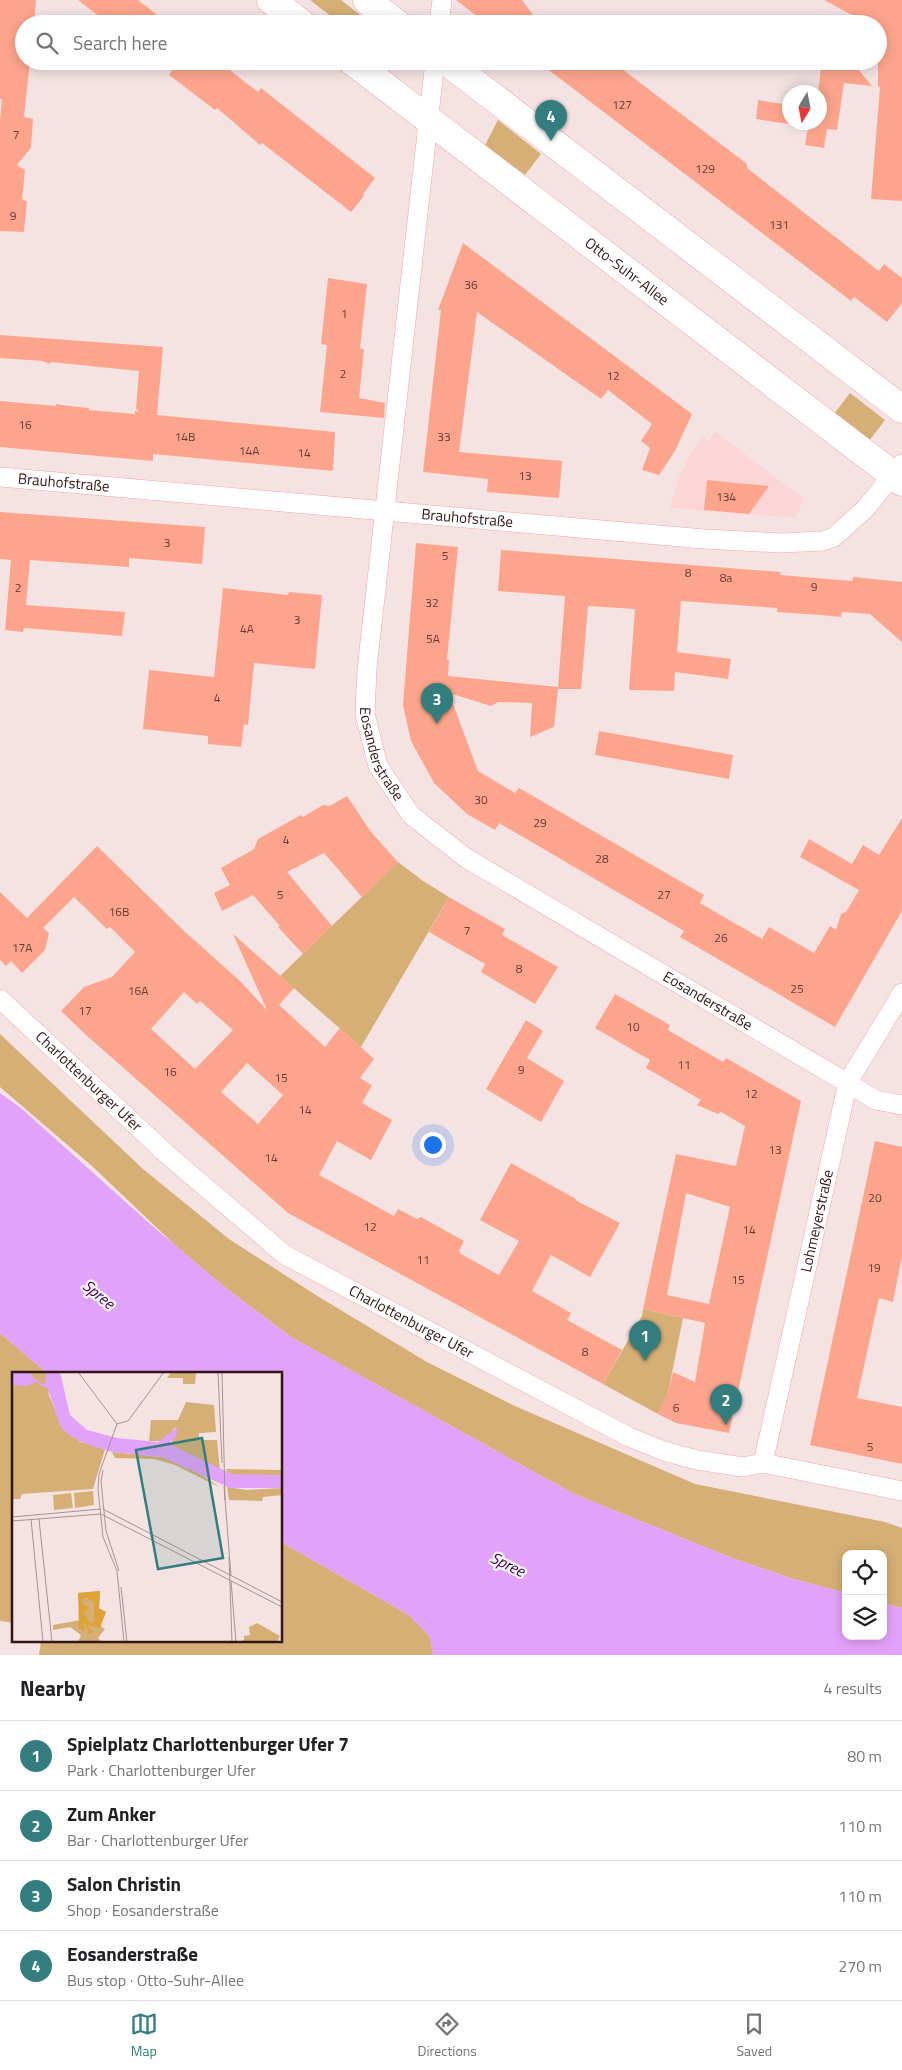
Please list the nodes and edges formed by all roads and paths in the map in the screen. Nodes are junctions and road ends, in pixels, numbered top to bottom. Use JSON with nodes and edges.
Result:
{"nodes":[{"id":1,"x":271,"y":0,"type":"edge"},
{"id":2,"x":367,"y":0,"type":"edge"},
{"id":3,"x":442,"y":0,"type":"edge"},
{"id":4,"x":290,"y":15,"type":"edge"},
{"id":5,"x":386,"y":15,"type":"edge"},
{"id":6,"x":440,"y":15,"type":"edge"},
{"id":7,"x":364,"y":70,"type":"edge"},
{"id":8,"x":434,"y":70,"type":"edge"},
{"id":9,"x":458,"y":70,"type":"edge"},
{"id":10,"x":428,"y":120,"type":"junction"},
{"id":11,"x":902,"y":409,"type":"edge"},
{"id":12,"x":899,"y":474,"type":"edge"},
{"id":13,"x":0,"y":477,"type":"edge"},
{"id":14,"x":383,"y":511,"type":"junction"},
{"id":15,"x":902,"y":993,"type":"edge"},
{"id":16,"x":0,"y":999,"type":"edge"},
{"id":17,"x":848,"y":1082,"type":"junction"},
{"id":18,"x":902,"y":1105,"type":"edge"},
{"id":19,"x":763,"y":1463,"type":"junction"},
{"id":20,"x":902,"y":1491,"type":"edge"}],
"edges":[{"from":1,"to":4,"type":"main road"},
{"from":2,"to":5,"type":"main road"},
{"from":3,"to":6,"type":"street"},
{"from":7,"to":10,"type":"main road","name":"Otto-Suhr-Allee"},
{"from":8,"to":10,"type":"street","name":"Eosanderstraße"},
{"from":9,"to":11,"type":"main road"},
{"from":10,"to":12,"type":"main road","name":"Otto-Suhr-Allee"},
{"from":10,"to":14,"type":"street","name":"Eosanderstraße"},
{"from":12,"to":14,"type":"street","name":"Brauhofstraße"},
{"from":13,"to":14,"type":"street","name":"Brauhofstraße"},
{"from":14,"to":17,"type":"street","name":"Eosanderstraße"},
{"from":15,"to":17,"type":"street","name":"Lohmeyerstraße"},
{"from":16,"to":19,"type":"street","name":"Charlottenburger Ufer"},
{"from":17,"to":18,"type":"street","name":"Eosanderstraße"},
{"from":17,"to":19,"type":"street","name":"Lohmeyerstraße"},
{"from":19,"to":20,"type":"street","name":"Charlottenburger Ufer"}]}
